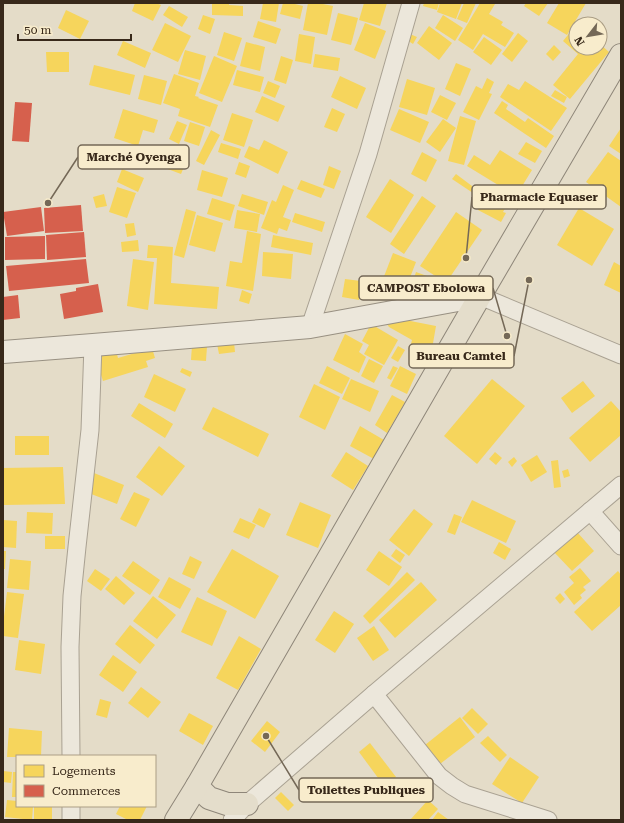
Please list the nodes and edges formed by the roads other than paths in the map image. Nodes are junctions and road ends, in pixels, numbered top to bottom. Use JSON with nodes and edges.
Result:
{"nodes":[{"id":1,"x":411,"y":3,"type":"edge"},
{"id":2,"x":621,"y":55,"type":"edge"},
{"id":3,"x":480,"y":296,"type":"junction"},
{"id":4,"x":310,"y":327,"type":"junction"},
{"id":5,"x":93,"y":345,"type":"junction"},
{"id":6,"x":3,"y":352,"type":"edge"},
{"id":7,"x":621,"y":355,"type":"edge"},
{"id":8,"x":621,"y":485,"type":"edge"},
{"id":9,"x":590,"y":511,"type":"junction"},
{"id":10,"x":621,"y":546,"type":"edge"},
{"id":11,"x":374,"y":694,"type":"junction"},
{"id":12,"x":71,"y":755,"type":"edge"},
{"id":13,"x":197,"y":786,"type":"junction"},
{"id":14,"x":247,"y":804,"type":"junction"},
{"id":15,"x":71,"y":807,"type":"edge"},
{"id":16,"x":72,"y":820,"type":"edge"},
{"id":17,"x":176,"y":820,"type":"edge"},
{"id":18,"x":232,"y":820,"type":"edge"},
{"id":19,"x":548,"y":820,"type":"edge"}],
"edges":[{"from":1,"to":4,"type":"street"},
{"from":2,"to":3,"type":"main road"},
{"from":3,"to":4,"type":"main road"},
{"from":3,"to":7,"type":"street"},
{"from":3,"to":13,"type":"main road"},
{"from":4,"to":5,"type":"main road"},
{"from":5,"to":6,"type":"main road"},
{"from":5,"to":12,"type":"street"},
{"from":8,"to":9,"type":"street"},
{"from":9,"to":10,"type":"street"},
{"from":9,"to":11,"type":"street"},
{"from":11,"to":14,"type":"street"},
{"from":11,"to":19,"type":"street"},
{"from":13,"to":14,"type":"main road"},
{"from":13,"to":17,"type":"main road"},
{"from":14,"to":18,"type":"street"},
{"from":15,"to":16,"type":"street"}]}
